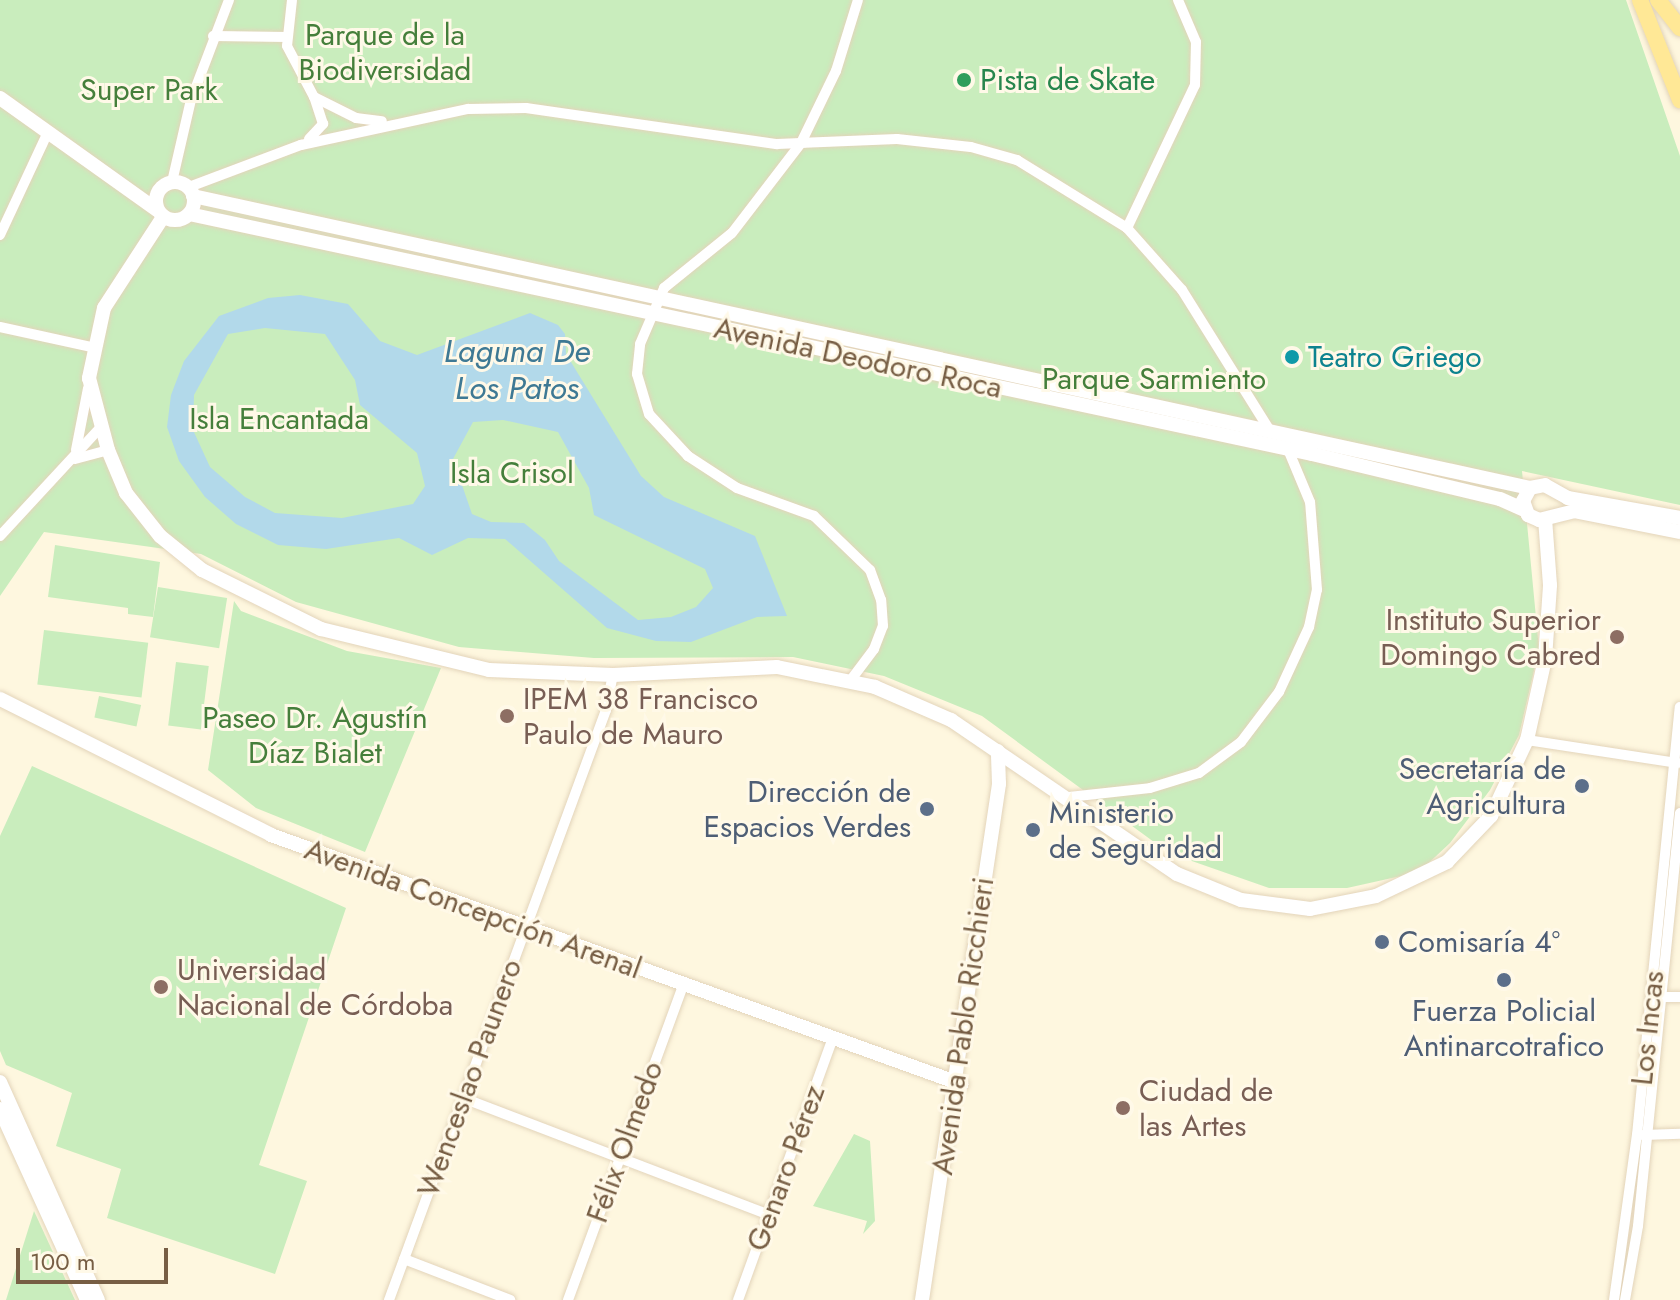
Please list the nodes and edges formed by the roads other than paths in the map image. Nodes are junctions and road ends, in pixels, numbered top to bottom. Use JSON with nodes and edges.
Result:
{"nodes":[{"id":1,"x":229,"y":0,"type":"edge"},
{"id":2,"x":292,"y":0,"type":"edge"},
{"id":3,"x":858,"y":0,"type":"edge"},
{"id":4,"x":1178,"y":0,"type":"edge"},
{"id":5,"x":1640,"y":0,"type":"edge"},
{"id":6,"x":1658,"y":0,"type":"edge"},
{"id":7,"x":1680,"y":28,"type":"edge"},
{"id":8,"x":213,"y":36,"type":"junction"},
{"id":9,"x":287,"y":37,"type":"junction"},
{"id":10,"x":314,"y":97,"type":"junction"},
{"id":11,"x":0,"y":98,"type":"edge"},
{"id":12,"x":1680,"y":100,"type":"edge"},
{"id":13,"x":396,"y":121,"type":"junction"},
{"id":14,"x":47,"y":134,"type":"junction"},
{"id":15,"x":801,"y":143,"type":"junction"},
{"id":16,"x":301,"y":145,"type":"junction"},
{"id":17,"x":172,"y":182,"type":"junction"},
{"id":18,"x":122,"y":187,"type":"junction"},
{"id":19,"x":158,"y":190,"type":"junction"},
{"id":20,"x":191,"y":192,"type":"junction"},
{"id":21,"x":160,"y":214,"type":"junction"},
{"id":22,"x":189,"y":214,"type":"junction"},
{"id":23,"x":1127,"y":228,"type":"junction"},
{"id":24,"x":0,"y":235,"type":"edge"},
{"id":25,"x":658,"y":298,"type":"junction"},
{"id":26,"x":651,"y":313,"type":"junction"},
{"id":27,"x":0,"y":327,"type":"edge"},
{"id":28,"x":92,"y":347,"type":"junction"},
{"id":29,"x":89,"y":378,"type":"junction"},
{"id":30,"x":101,"y":427,"type":"junction"},
{"id":31,"x":1270,"y":430,"type":"junction"},
{"id":32,"x":108,"y":450,"type":"junction"},
{"id":33,"x":1290,"y":450,"type":"junction"},
{"id":34,"x":73,"y":459,"type":"junction"},
{"id":35,"x":1530,"y":488,"type":"junction"},
{"id":36,"x":1554,"y":490,"type":"junction"},
{"id":37,"x":1525,"y":510,"type":"junction"},
{"id":38,"x":1549,"y":517,"type":"junction"},
{"id":39,"x":1680,"y":518,"type":"edge"},
{"id":40,"x":1680,"y":532,"type":"edge"},
{"id":41,"x":0,"y":536,"type":"edge"},
{"id":42,"x":613,"y":675,"type":"junction"},
{"id":43,"x":850,"y":681,"type":"junction"},
{"id":44,"x":0,"y":699,"type":"edge"},
{"id":45,"x":1680,"y":707,"type":"edge"},
{"id":46,"x":0,"y":708,"type":"edge"},
{"id":47,"x":1527,"y":740,"type":"junction"},
{"id":48,"x":998,"y":751,"type":"junction"},
{"id":49,"x":1015,"y":762,"type":"junction"},
{"id":50,"x":1677,"y":763,"type":"edge"},
{"id":51,"x":1069,"y":797,"type":"junction"},
{"id":52,"x":1680,"y":813,"type":"edge"},
{"id":53,"x":525,"y":932,"type":"junction"},
{"id":54,"x":681,"y":988,"type":"junction"},
{"id":55,"x":1656,"y":997,"type":"junction"},
{"id":56,"x":1680,"y":997,"type":"edge"},
{"id":57,"x":832,"y":1040,"type":"junction"},
{"id":58,"x":0,"y":1082,"type":"edge"},
{"id":59,"x":957,"y":1085,"type":"junction"},
{"id":60,"x":463,"y":1098,"type":"junction"},
{"id":61,"x":0,"y":1109,"type":"edge"},
{"id":62,"x":1680,"y":1134,"type":"edge"},
{"id":63,"x":1643,"y":1135,"type":"junction"},
{"id":64,"x":620,"y":1158,"type":"junction"},
{"id":65,"x":769,"y":1215,"type":"junction"},
{"id":66,"x":404,"y":1259,"type":"junction"},
{"id":67,"x":87,"y":1300,"type":"edge"},
{"id":68,"x":98,"y":1300,"type":"edge"},
{"id":69,"x":389,"y":1300,"type":"edge"},
{"id":70,"x":510,"y":1300,"type":"edge"},
{"id":71,"x":568,"y":1300,"type":"edge"},
{"id":72,"x":738,"y":1300,"type":"edge"},
{"id":73,"x":922,"y":1300,"type":"edge"},
{"id":74,"x":929,"y":1300,"type":"edge"},
{"id":75,"x":1614,"y":1300,"type":"edge"},
{"id":76,"x":1625,"y":1300,"type":"edge"}],
"edges":[{"from":1,"to":8,"type":"street"},
{"from":2,"to":9,"type":"street"},
{"from":3,"to":15,"type":"street"},
{"from":4,"to":23,"type":"street"},
{"from":5,"to":12,"type":"main road"},
{"from":6,"to":7,"type":"main road"},
{"from":8,"to":9,"type":"street"},
{"from":8,"to":17,"type":"street"},
{"from":9,"to":10,"type":"street"},
{"from":10,"to":13,"type":"street"},
{"from":10,"to":16,"type":"street"},
{"from":11,"to":14,"type":"main road"},
{"from":13,"to":15,"type":"street"},
{"from":13,"to":16,"type":"street"},
{"from":14,"to":18,"type":"main road"},
{"from":14,"to":24,"type":"street"},
{"from":15,"to":23,"type":"street"},
{"from":15,"to":25,"type":"street"},
{"from":16,"to":20,"type":"street"},
{"from":17,"to":19,"type":"main road"},
{"from":17,"to":20,"type":"main road"},
{"from":18,"to":19,"type":"main road"},
{"from":18,"to":21,"type":"main road"},
{"from":19,"to":21,"type":"main road"},
{"from":20,"to":22,"type":"main road"},
{"from":20,"to":25,"type":"main road","name":"Avenida Deodoro Roca"},
{"from":21,"to":22,"type":"main road"},
{"from":21,"to":28,"type":"main road"},
{"from":22,"to":26,"type":"main road","name":"Avenida Deodoro Roca"},
{"from":23,"to":31,"type":"street"},
{"from":25,"to":26,"type":"street"},
{"from":25,"to":31,"type":"main road","name":"Avenida Deodoro Roca"},
{"from":26,"to":33,"type":"main road","name":"Avenida Deodoro Roca"},
{"from":26,"to":43,"type":"street"},
{"from":27,"to":28,"type":"street"},
{"from":28,"to":29,"type":"main road"},
{"from":29,"to":30,"type":"main road"},
{"from":29,"to":34,"type":"street"},
{"from":30,"to":32,"type":"main road"},
{"from":30,"to":34,"type":"street"},
{"from":31,"to":33,"type":"street"},
{"from":31,"to":35,"type":"main road","name":"Avenida Deodoro Roca"},
{"from":32,"to":34,"type":"street"},
{"from":32,"to":42,"type":"main road"},
{"from":33,"to":37,"type":"main road","name":"Avenida Deodoro Roca"},
{"from":33,"to":51,"type":"street"},
{"from":34,"to":41,"type":"street"},
{"from":35,"to":36,"type":"main road","name":"Avenida Deodoro Roca"},
{"from":35,"to":37,"type":"main road"},
{"from":36,"to":38,"type":"main road"},
{"from":36,"to":39,"type":"main road","name":"Avenida Deodoro Roca"},
{"from":37,"to":38,"type":"main road","name":"Avenida Deodoro Roca"},
{"from":38,"to":40,"type":"main road","name":"Avenida Deodoro Roca"},
{"from":38,"to":47,"type":"main road"},
{"from":42,"to":43,"type":"main road"},
{"from":42,"to":53,"type":"street","name":"Wenceslao Paunero"},
{"from":43,"to":48,"type":"main road"},
{"from":44,"to":53,"type":"main road","name":"Avenida Concepción Arenal"},
{"from":45,"to":50,"type":"street","name":"Los Incas"},
{"from":46,"to":53,"type":"main road","name":"Avenida Concepción Arenal"},
{"from":47,"to":50,"type":"street"},
{"from":47,"to":51,"type":"main road"},
{"from":48,"to":49,"type":"main road"},
{"from":48,"to":59,"type":"main road","name":"Avenida Pablo Ricchieri"},
{"from":49,"to":51,"type":"main road"},
{"from":49,"to":59,"type":"main road","name":"Avenida Pablo Ricchieri"},
{"from":50,"to":55,"type":"street","name":"Los Incas"},
{"from":52,"to":55,"type":"street","name":"Los Incas"},
{"from":53,"to":54,"type":"main road","name":"Avenida Concepción Arenal"},
{"from":53,"to":60,"type":"street","name":"Wenceslao Paunero"},
{"from":54,"to":57,"type":"main road","name":"Avenida Concepción Arenal"},
{"from":54,"to":64,"type":"street","name":"Félix Olmedo"},
{"from":55,"to":56,"type":"street"},
{"from":55,"to":63,"type":"street","name":"Los Incas"},
{"from":57,"to":59,"type":"main road","name":"Avenida Concepción Arenal"},
{"from":57,"to":65,"type":"street","name":"Genaro Pérez"},
{"from":58,"to":68,"type":"main road"},
{"from":59,"to":73,"type":"main road","name":"Avenida Pablo Ricchieri"},
{"from":59,"to":74,"type":"main road","name":"Avenida Pablo Ricchieri"},
{"from":60,"to":64,"type":"street"},
{"from":60,"to":66,"type":"street","name":"Wenceslao Paunero"},
{"from":61,"to":67,"type":"main road"},
{"from":62,"to":63,"type":"street"},
{"from":63,"to":75,"type":"street","name":"Los Incas"},
{"from":63,"to":76,"type":"street","name":"Los Incas"},
{"from":64,"to":65,"type":"street"},
{"from":64,"to":71,"type":"street","name":"Félix Olmedo"},
{"from":65,"to":72,"type":"street","name":"Genaro Pérez"},
{"from":66,"to":69,"type":"street","name":"Wenceslao Paunero"},
{"from":66,"to":70,"type":"street"}]}
